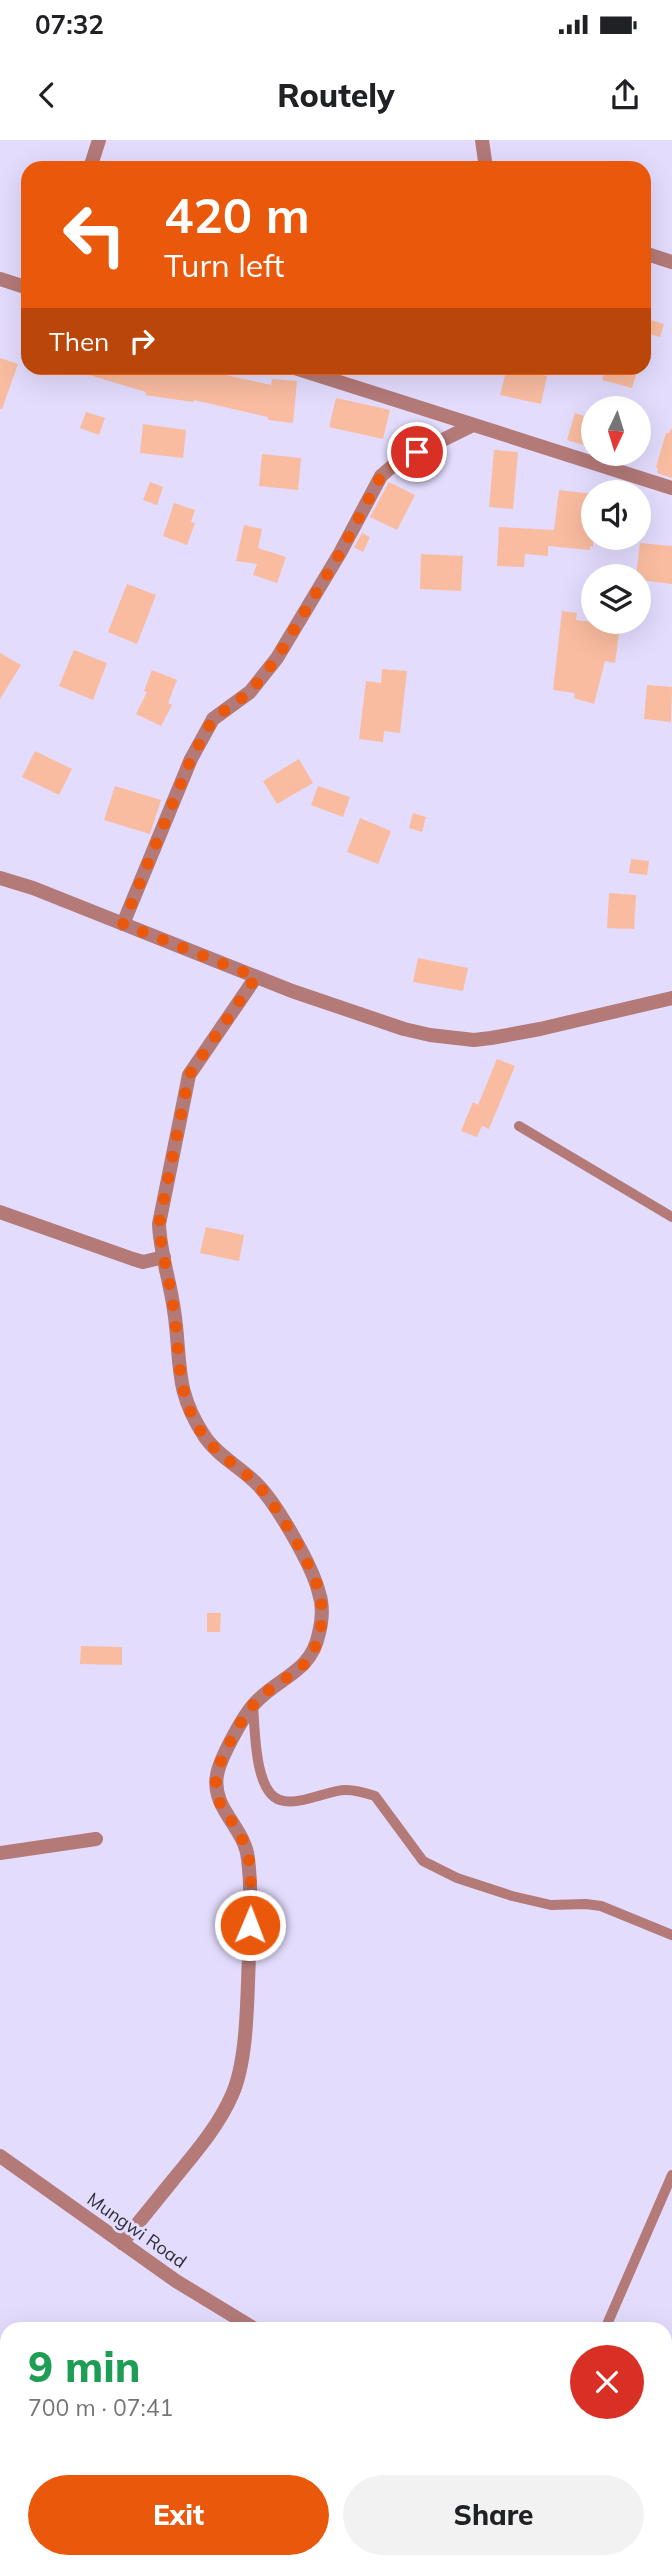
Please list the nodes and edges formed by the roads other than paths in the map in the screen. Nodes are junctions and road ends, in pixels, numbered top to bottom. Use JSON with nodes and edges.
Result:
{"nodes":[{"id":1,"x":99,"y":140,"type":"edge"},
{"id":2,"x":482,"y":140,"type":"edge"},
{"id":3,"x":92,"y":161,"type":"edge"},
{"id":4,"x":485,"y":161,"type":"edge"},
{"id":5,"x":651,"y":255,"type":"edge"},
{"id":6,"x":672,"y":262,"type":"edge"},
{"id":7,"x":0,"y":279,"type":"edge"},
{"id":8,"x":21,"y":286,"type":"edge"},
{"id":9,"x":317,"y":375,"type":"edge"},
{"id":10,"x":472,"y":425,"type":"junction"},
{"id":11,"x":672,"y":488,"type":"edge"},
{"id":12,"x":0,"y":878,"type":"edge"},
{"id":13,"x":123,"y":924,"type":"junction"},
{"id":14,"x":256,"y":977,"type":"junction"},
{"id":15,"x":672,"y":998,"type":"edge"},
{"id":16,"x":519,"y":1126,"type":"dead end"},
{"id":17,"x":0,"y":1212,"type":"edge"},
{"id":18,"x":672,"y":1217,"type":"edge"},
{"id":19,"x":164,"y":1257,"type":"junction"},
{"id":20,"x":253,"y":1705,"type":"junction"},
{"id":21,"x":96,"y":1839,"type":"dead end"},
{"id":22,"x":0,"y":1853,"type":"edge"},
{"id":23,"x":672,"y":1935,"type":"edge"},
{"id":24,"x":0,"y":2156,"type":"edge"},
{"id":25,"x":672,"y":2175,"type":"edge"},
{"id":26,"x":122,"y":2243,"type":"junction"},
{"id":27,"x":243,"y":2322,"type":"edge"},
{"id":28,"x":608,"y":2322,"type":"edge"}],
"edges":[{"from":1,"to":3,"type":"street"},
{"from":2,"to":4,"type":"street"},
{"from":5,"to":6,"type":"street"},
{"from":7,"to":8,"type":"street"},
{"from":9,"to":10,"type":"street"},
{"from":10,"to":11,"type":"street"},
{"from":10,"to":13,"type":"street"},
{"from":12,"to":13,"type":"street"},
{"from":13,"to":14,"type":"street"},
{"from":14,"to":15,"type":"street"},
{"from":14,"to":19,"type":"street"},
{"from":16,"to":18,"type":"lane"},
{"from":17,"to":19,"type":"street"},
{"from":19,"to":20,"type":"street"},
{"from":20,"to":23,"type":"lane"},
{"from":20,"to":26,"type":"street"},
{"from":21,"to":22,"type":"street"},
{"from":24,"to":26,"type":"street","name":"Mungwi Road"},
{"from":25,"to":28,"type":"lane"},
{"from":26,"to":27,"type":"street","name":"Mungwi Road"}]}
